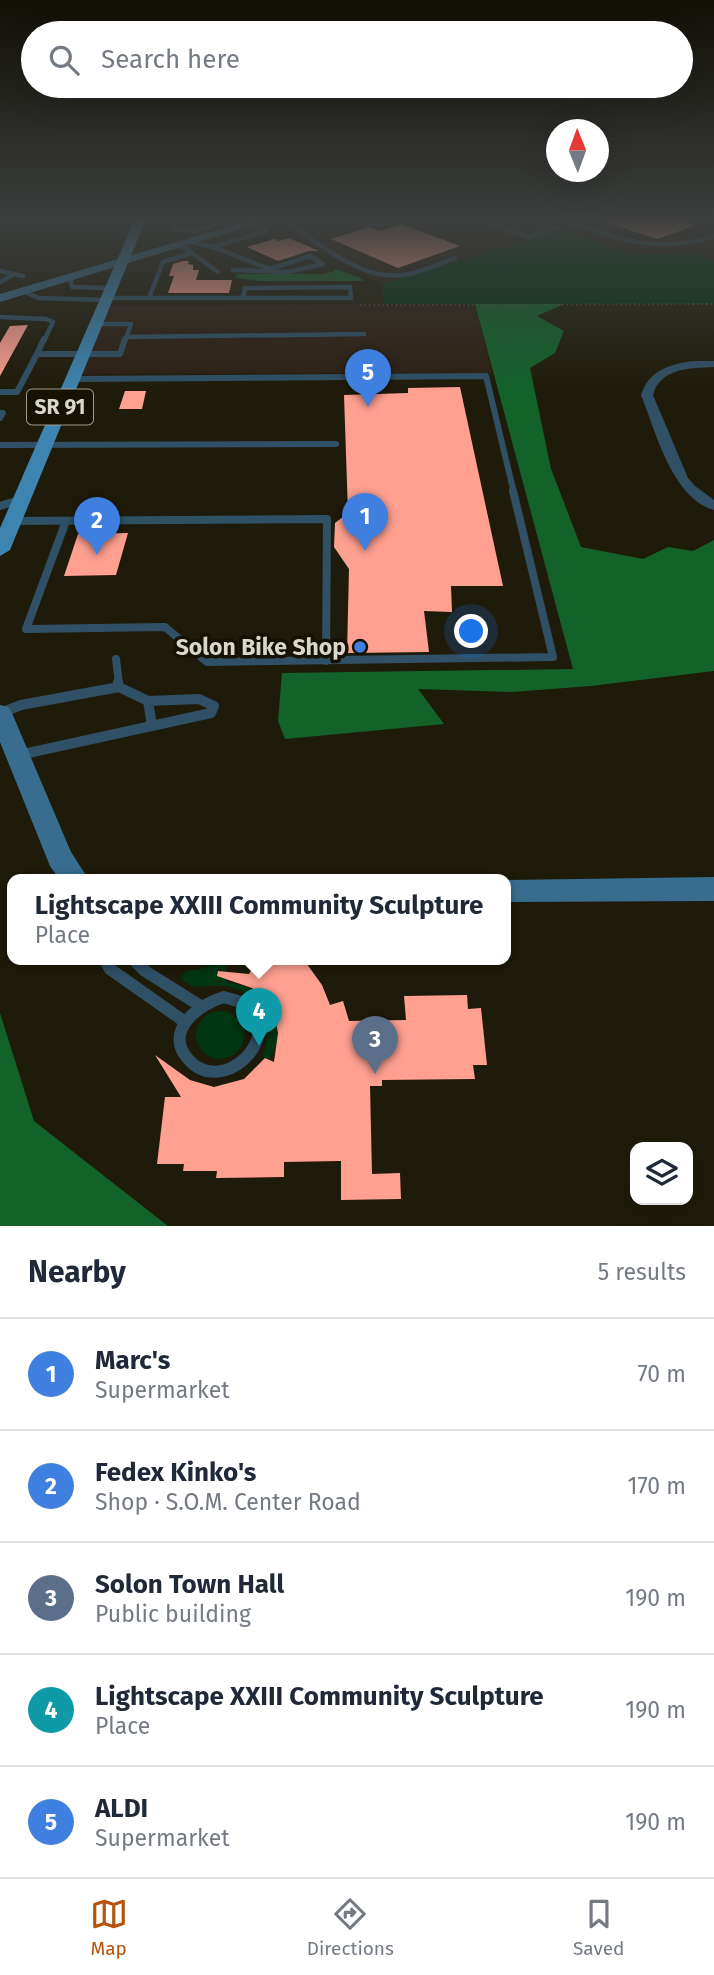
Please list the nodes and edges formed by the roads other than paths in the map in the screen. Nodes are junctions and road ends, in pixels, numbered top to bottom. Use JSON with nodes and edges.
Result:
{"nodes":[{"id":1,"x":75,"y":276,"type":"edge"},
{"id":2,"x":115,"y":276,"type":"edge"},
{"id":3,"x":157,"y":276,"type":"edge"},
{"id":4,"x":50,"y":284,"type":"junction"},
{"id":5,"x":23,"y":291,"type":"junction"},
{"id":6,"x":107,"y":294,"type":"junction"},
{"id":7,"x":0,"y":298,"type":"edge"},
{"id":8,"x":149,"y":298,"type":"junction"},
{"id":9,"x":243,"y":298,"type":"junction"},
{"id":10,"x":0,"y":317,"type":"edge"},
{"id":11,"x":96,"y":324,"type":"junction"},
{"id":12,"x":364,"y":334,"type":"dead end"},
{"id":13,"x":126,"y":337,"type":"junction"},
{"id":14,"x":37,"y":354,"type":"junction"},
{"id":15,"x":83,"y":354,"type":"junction"},
{"id":16,"x":714,"y":364,"type":"edge"},
{"id":17,"x":72,"y":379,"type":"junction"},
{"id":18,"x":0,"y":392,"type":"edge"},
{"id":19,"x":336,"y":444,"type":"dead end"},
{"id":20,"x":0,"y":445,"type":"edge"},
{"id":21,"x":44,"y":445,"type":"junction"},
{"id":22,"x":714,"y":506,"type":"edge"},
{"id":23,"x":66,"y":521,"type":"junction"},
{"id":24,"x":4,"y":527,"type":"edge"},
{"id":25,"x":116,"y":659,"type":"dead end"},
{"id":26,"x":326,"y":661,"type":"junction"},
{"id":27,"x":120,"y":687,"type":"junction"},
{"id":28,"x":148,"y":701,"type":"junction"},
{"id":29,"x":0,"y":713,"type":"edge"},
{"id":30,"x":152,"y":726,"type":"junction"},
{"id":31,"x":16,"y":756,"type":"junction"},
{"id":32,"x":71,"y":874,"type":"edge"},
{"id":33,"x":714,"y":889,"type":"edge"},
{"id":34,"x":511,"y":890,"type":"edge"},
{"id":35,"x":108,"y":965,"type":"edge"},
{"id":36,"x":140,"y":965,"type":"edge"},
{"id":37,"x":199,"y":1005,"type":"junction"},
{"id":38,"x":185,"y":1022,"type":"junction"}],
"edges":[{"from":1,"to":4,"type":"street"},
{"from":2,"to":6,"type":"main road","number":"SR 91"},
{"from":3,"to":8,"type":"lane"},
{"from":4,"to":5,"type":"street"},
{"from":4,"to":6,"type":"street"},
{"from":5,"to":6,"type":"lane"},
{"from":5,"to":7,"type":"street"},
{"from":6,"to":8,"type":"lane"},
{"from":6,"to":11,"type":"main road","number":"SR 91"},
{"from":8,"to":9,"type":"lane"},
{"from":9,"to":9,"type":"lane"},
{"from":10,"to":14,"type":"lane"},
{"from":11,"to":13,"type":"lane"},
{"from":11,"to":15,"type":"main road","number":"SR 91"},
{"from":12,"to":13,"type":"lane"},
{"from":13,"to":15,"type":"lane"},
{"from":14,"to":15,"type":"lane"},
{"from":14,"to":18,"type":"lane"},
{"from":15,"to":17,"type":"main road","number":"SR 91"},
{"from":16,"to":22,"type":"street"},
{"from":17,"to":21,"type":"main road","number":"SR 91"},
{"from":17,"to":26,"type":"lane"},
{"from":19,"to":21,"type":"lane"},
{"from":20,"to":21,"type":"lane"},
{"from":21,"to":24,"type":"main road","number":"SR 91"},
{"from":23,"to":24,"type":"lane"},
{"from":23,"to":26,"type":"lane"},
{"from":23,"to":26,"type":"lane"},
{"from":25,"to":27,"type":"lane"},
{"from":27,"to":28,"type":"lane"},
{"from":27,"to":29,"type":"lane"},
{"from":28,"to":30,"type":"lane"},
{"from":28,"to":30,"type":"lane"},
{"from":29,"to":31,"type":"street"},
{"from":30,"to":31,"type":"lane"},
{"from":31,"to":32,"type":"street"},
{"from":33,"to":34,"type":"street"},
{"from":35,"to":38,"type":"lane"},
{"from":36,"to":37,"type":"lane"},
{"from":37,"to":38,"type":"lane"},
{"from":37,"to":38,"type":"lane"}]}
